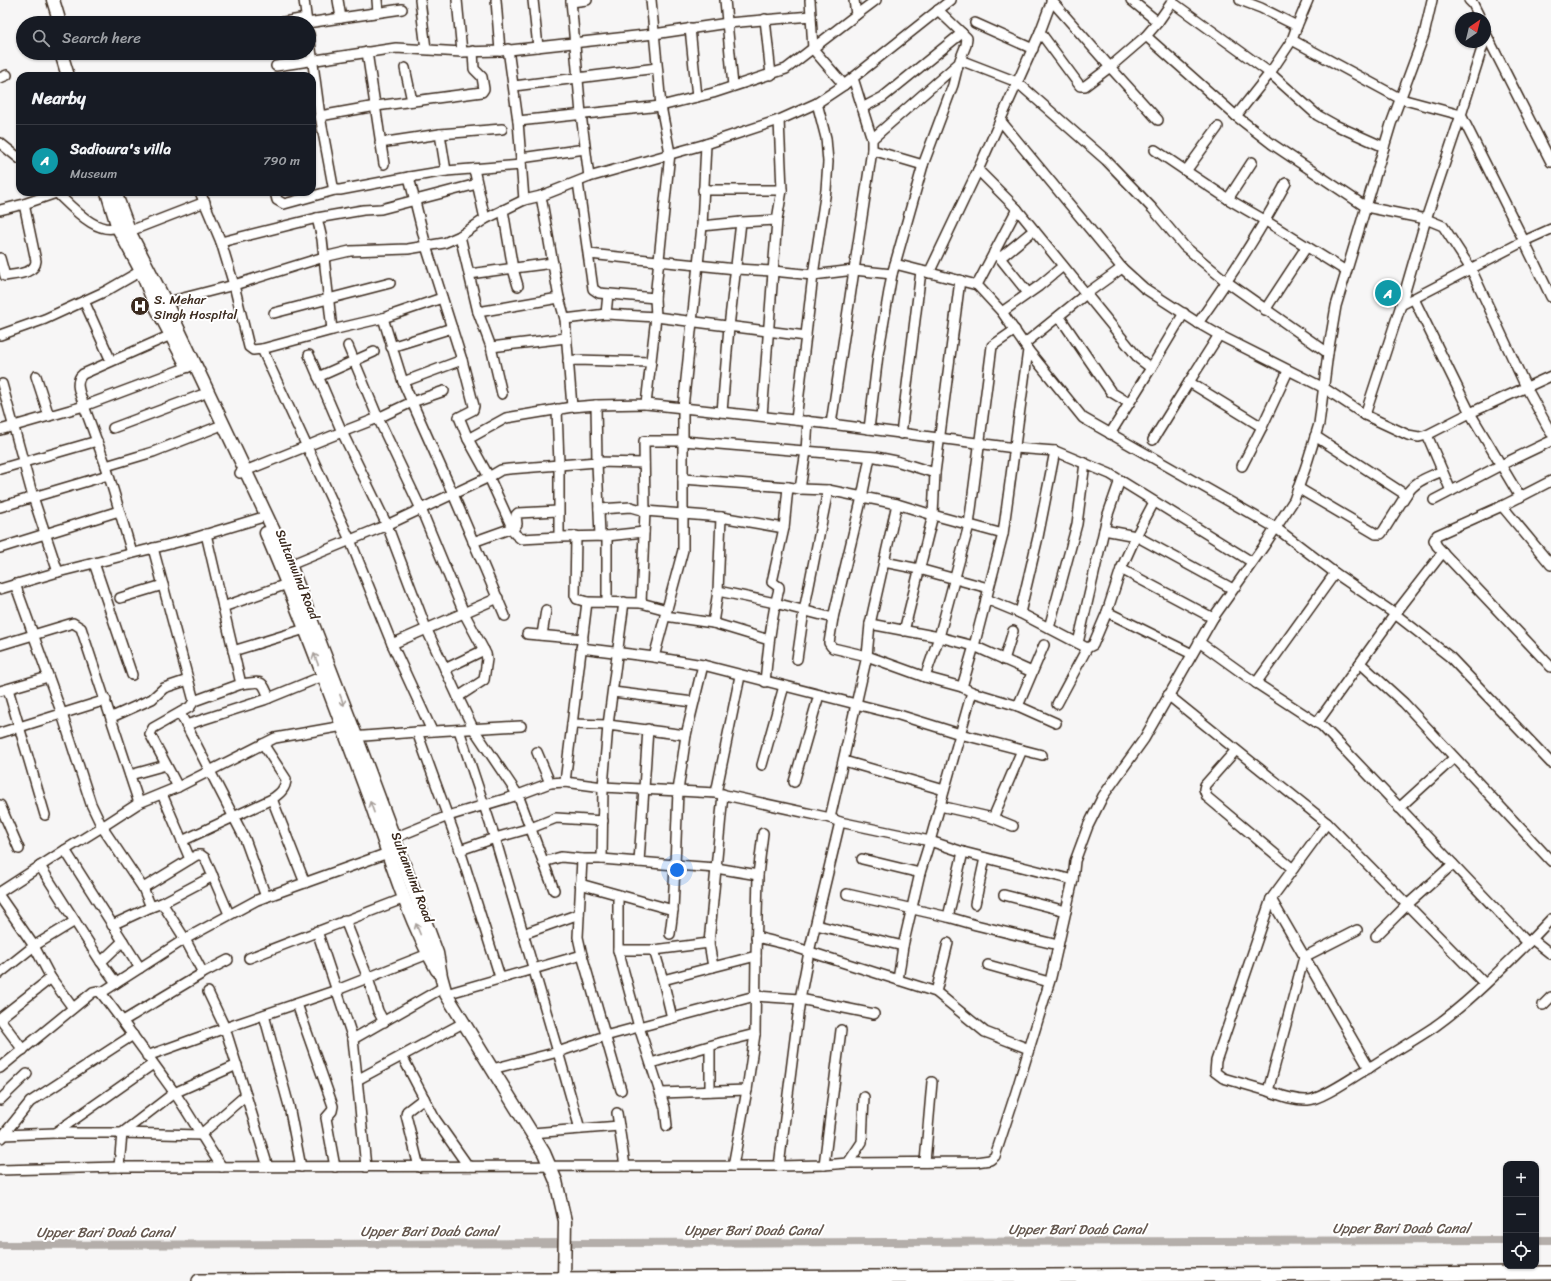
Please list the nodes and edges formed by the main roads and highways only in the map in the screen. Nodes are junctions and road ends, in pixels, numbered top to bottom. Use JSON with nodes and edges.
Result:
{"nodes":[{"id":1,"x":45,"y":0,"type":"edge"},
{"id":2,"x":53,"y":0,"type":"edge"},
{"id":3,"x":50,"y":16,"type":"edge"},
{"id":4,"x":58,"y":16,"type":"edge"},
{"id":5,"x":63,"y":60,"type":"edge"},
{"id":6,"x":71,"y":60,"type":"edge"},
{"id":7,"x":67,"y":72,"type":"edge"},
{"id":8,"x":75,"y":72,"type":"edge"},
{"id":9,"x":109,"y":196,"type":"edge"},
{"id":10,"x":116,"y":196,"type":"edge"},
{"id":11,"x":125,"y":227,"type":"junction"},
{"id":12,"x":160,"y":304,"type":"junction"},
{"id":13,"x":243,"y":472,"type":"junction"},
{"id":14,"x":286,"y":567,"type":"junction"},
{"id":15,"x":327,"y":674,"type":"junction"},
{"id":16,"x":349,"y":731,"type":"junction"},
{"id":17,"x":443,"y":986,"type":"junction"},
{"id":18,"x":1551,"y":1273,"type":"edge"},
{"id":19,"x":565,"y":1280,"type":"edge"},
{"id":20,"x":199,"y":1281,"type":"edge"}],
"edges":[{"from":1,"to":3,"type":"main road"},
{"from":2,"to":4,"type":"main road"},
{"from":5,"to":7,"type":"main road"},
{"from":6,"to":8,"type":"main road"},
{"from":9,"to":11,"type":"main road","name":"Sultanwind Road"},
{"from":10,"to":11,"type":"main road"},
{"from":11,"to":12,"type":"main road","name":"Sultanwind Road"},
{"from":12,"to":13,"type":"main road"},
{"from":12,"to":13,"type":"main road","name":"Sultanwind Road"},
{"from":13,"to":14,"type":"main road"},
{"from":13,"to":14,"type":"main road","name":"Sultanwind Road"},
{"from":14,"to":15,"type":"main road"},
{"from":15,"to":14,"type":"main road","name":"Sultanwind Road","one_way":true},
{"from":15,"to":16,"type":"main road","name":"Sultanwind Road"},
{"from":17,"to":16,"type":"main road","name":"Sultanwind Road","one_way":true},
{"from":16,"to":17,"type":"main road"},
{"from":17,"to":19,"type":"main road","name":"Sultanwind Road"},
{"from":18,"to":19,"type":"main road"},
{"from":19,"to":20,"type":"main road"}]}
